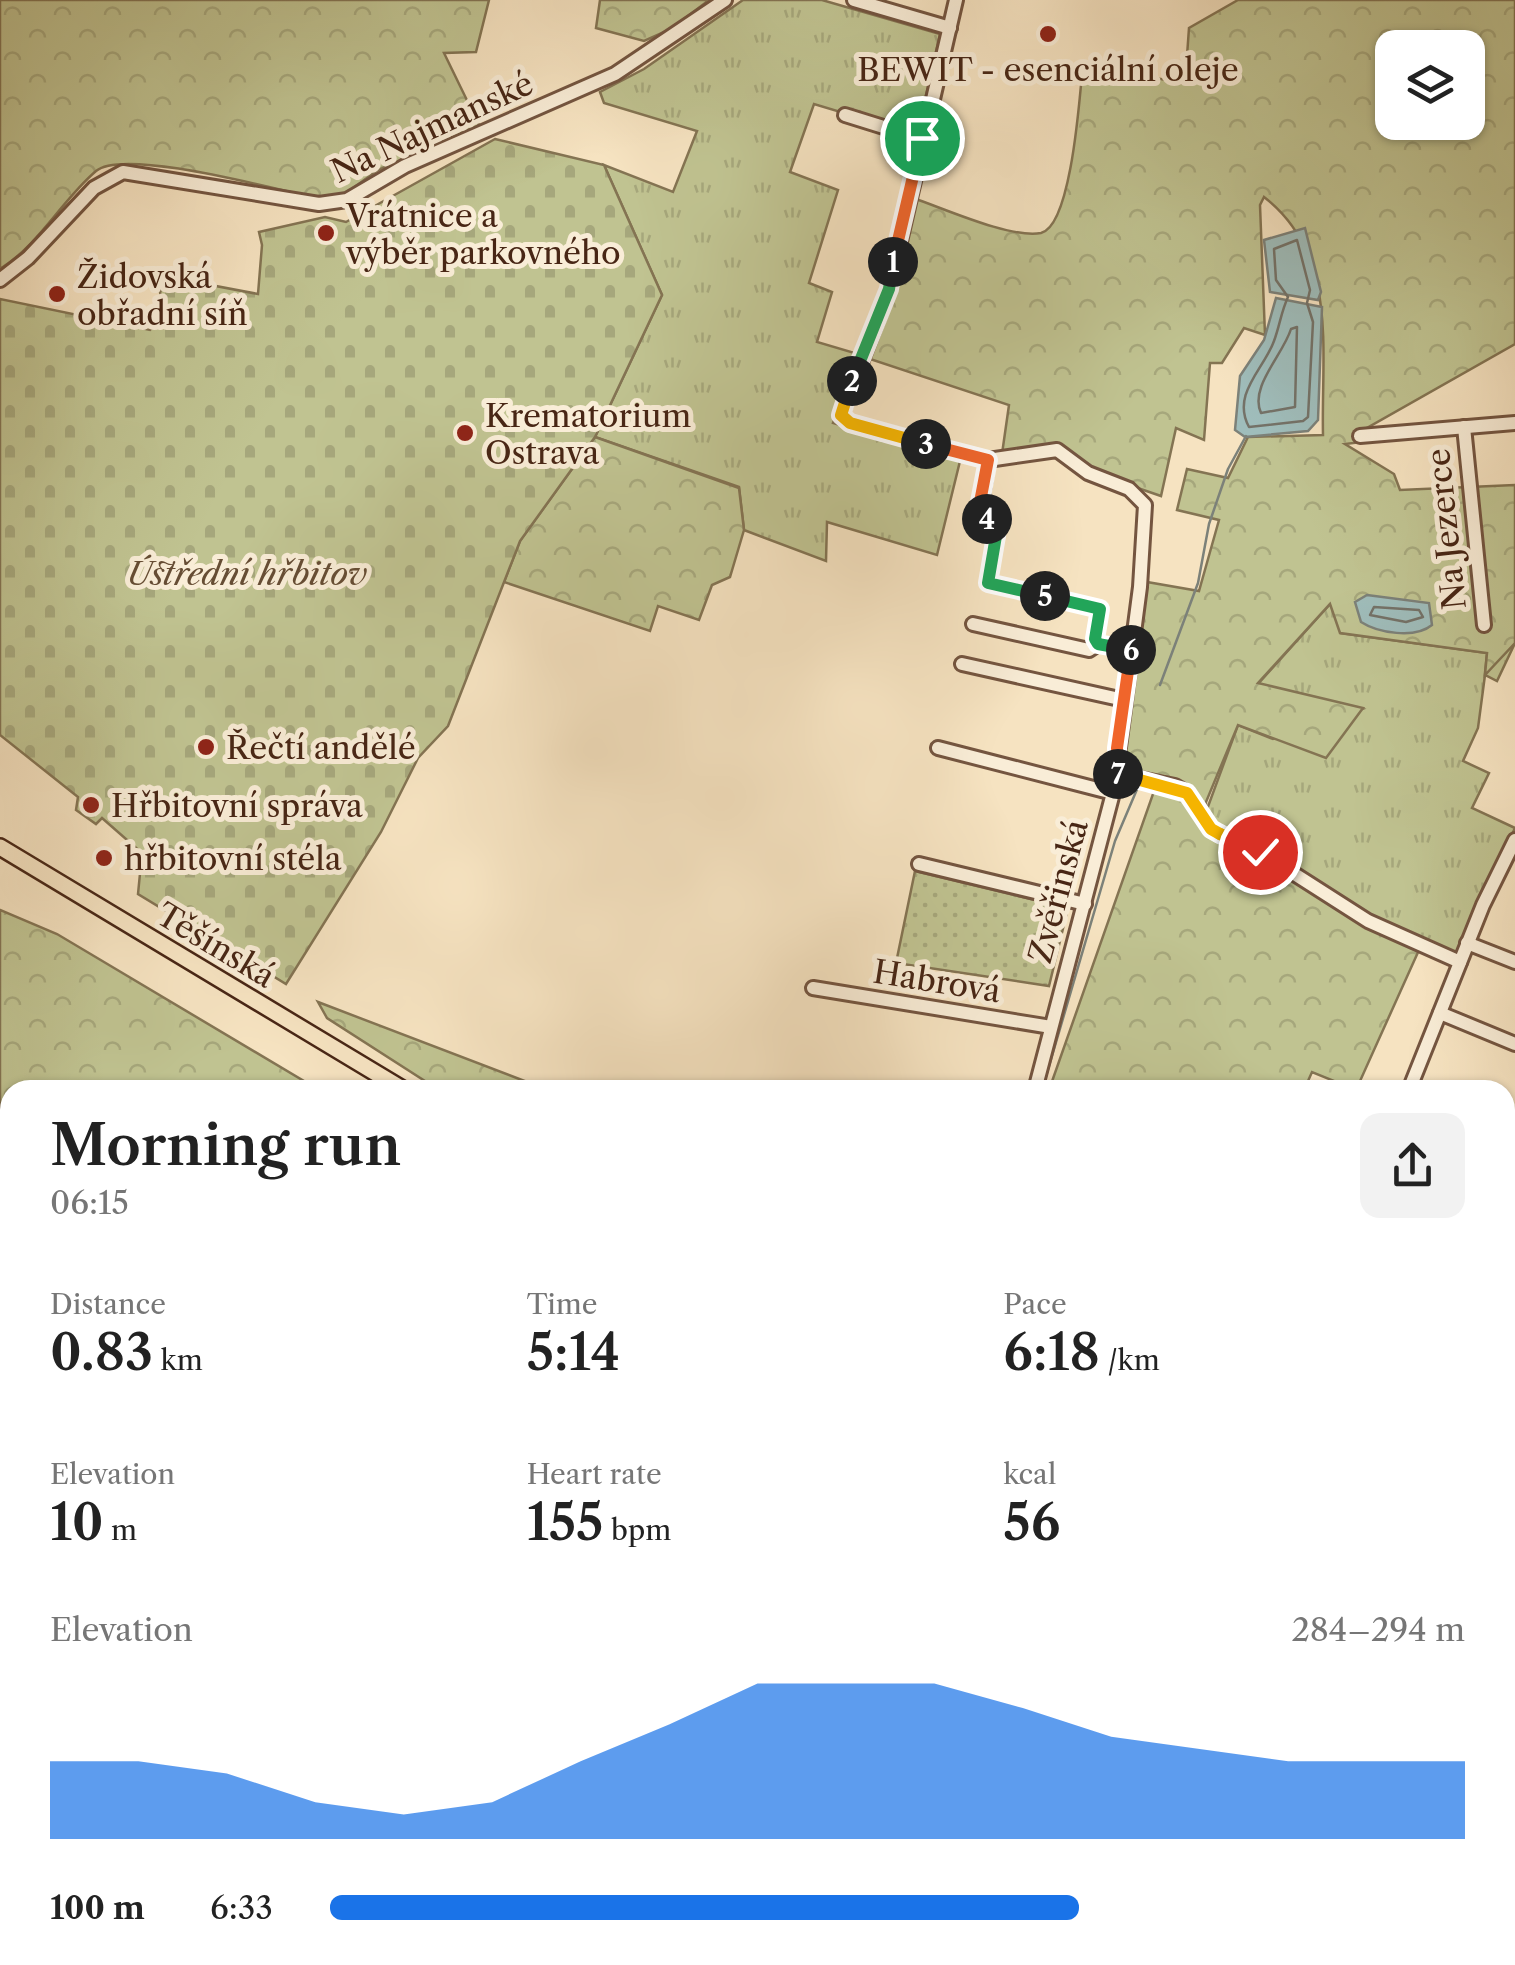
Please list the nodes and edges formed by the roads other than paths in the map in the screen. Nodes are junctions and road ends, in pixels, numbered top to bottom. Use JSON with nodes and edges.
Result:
{"nodes":[{"id":1,"x":725,"y":0,"type":"edge"},
{"id":2,"x":854,"y":0,"type":"edge"},
{"id":3,"x":956,"y":0,"type":"edge"},
{"id":4,"x":950,"y":28,"type":"junction"},
{"id":5,"x":845,"y":115,"type":"dead end"},
{"id":6,"x":922,"y":138,"type":"junction"},
{"id":7,"x":0,"y":280,"type":"edge"},
{"id":8,"x":1515,"y":423,"type":"edge"},
{"id":9,"x":1464,"y":428,"type":"junction"},
{"id":10,"x":1360,"y":436,"type":"dead end"},
{"id":11,"x":988,"y":460,"type":"junction"},
{"id":12,"x":972,"y":624,"type":"dead end"},
{"id":13,"x":1484,"y":626,"type":"dead end"},
{"id":14,"x":1098,"y":644,"type":"junction"},
{"id":15,"x":1132,"y":650,"type":"junction"},
{"id":16,"x":962,"y":664,"type":"dead end"},
{"id":17,"x":1124,"y":700,"type":"junction"},
{"id":18,"x":938,"y":748,"type":"dead end"},
{"id":19,"x":1116,"y":774,"type":"junction"},
{"id":20,"x":1113,"y":793,"type":"junction"},
{"id":21,"x":1515,"y":840,"type":"edge"},
{"id":22,"x":0,"y":847,"type":"edge"},
{"id":23,"x":919,"y":864,"type":"dead end"},
{"id":24,"x":1085,"y":904,"type":"junction"},
{"id":25,"x":1467,"y":943,"type":"junction"},
{"id":26,"x":1460,"y":962,"type":"junction"},
{"id":27,"x":1515,"y":962,"type":"edge"},
{"id":28,"x":813,"y":988,"type":"dead end"},
{"id":29,"x":1440,"y":1014,"type":"junction"},
{"id":30,"x":1051,"y":1027,"type":"junction"},
{"id":31,"x":1515,"y":1044,"type":"edge"},
{"id":32,"x":387,"y":1080,"type":"edge"},
{"id":33,"x":1038,"y":1080,"type":"edge"},
{"id":34,"x":1416,"y":1080,"type":"edge"}],
"edges":[{"from":1,"to":7,"type":"street","name":"Na Najmanské"},
{"from":2,"to":4,"type":"street"},
{"from":3,"to":4,"type":"street"},
{"from":4,"to":6,"type":"street"},
{"from":5,"to":6,"type":"street"},
{"from":6,"to":11,"type":"street"},
{"from":8,"to":9,"type":"street"},
{"from":9,"to":10,"type":"street"},
{"from":9,"to":13,"type":"street","name":"Na Jezerce"},
{"from":11,"to":14,"type":"street"},
{"from":11,"to":15,"type":"street","name":"Zvěřinská"},
{"from":12,"to":14,"type":"street"},
{"from":14,"to":15,"type":"street"},
{"from":15,"to":17,"type":"street","name":"Zvěřinská"},
{"from":16,"to":17,"type":"street"},
{"from":17,"to":19,"type":"street","name":"Zvěřinská"},
{"from":18,"to":20,"type":"street"},
{"from":19,"to":20,"type":"street","name":"Zvěřinská"},
{"from":19,"to":26,"type":"street"},
{"from":20,"to":24,"type":"street","name":"Zvěřinská"},
{"from":21,"to":25,"type":"street"},
{"from":22,"to":32,"type":"main road","name":"Těšínská"},
{"from":23,"to":24,"type":"street"},
{"from":24,"to":30,"type":"street","name":"Zvěřinská"},
{"from":25,"to":26,"type":"street"},
{"from":25,"to":27,"type":"street"},
{"from":26,"to":29,"type":"street"},
{"from":28,"to":30,"type":"street","name":"Habrová"},
{"from":29,"to":31,"type":"street"},
{"from":29,"to":34,"type":"street"},
{"from":30,"to":33,"type":"street","name":"Zvěřinská"}]}
